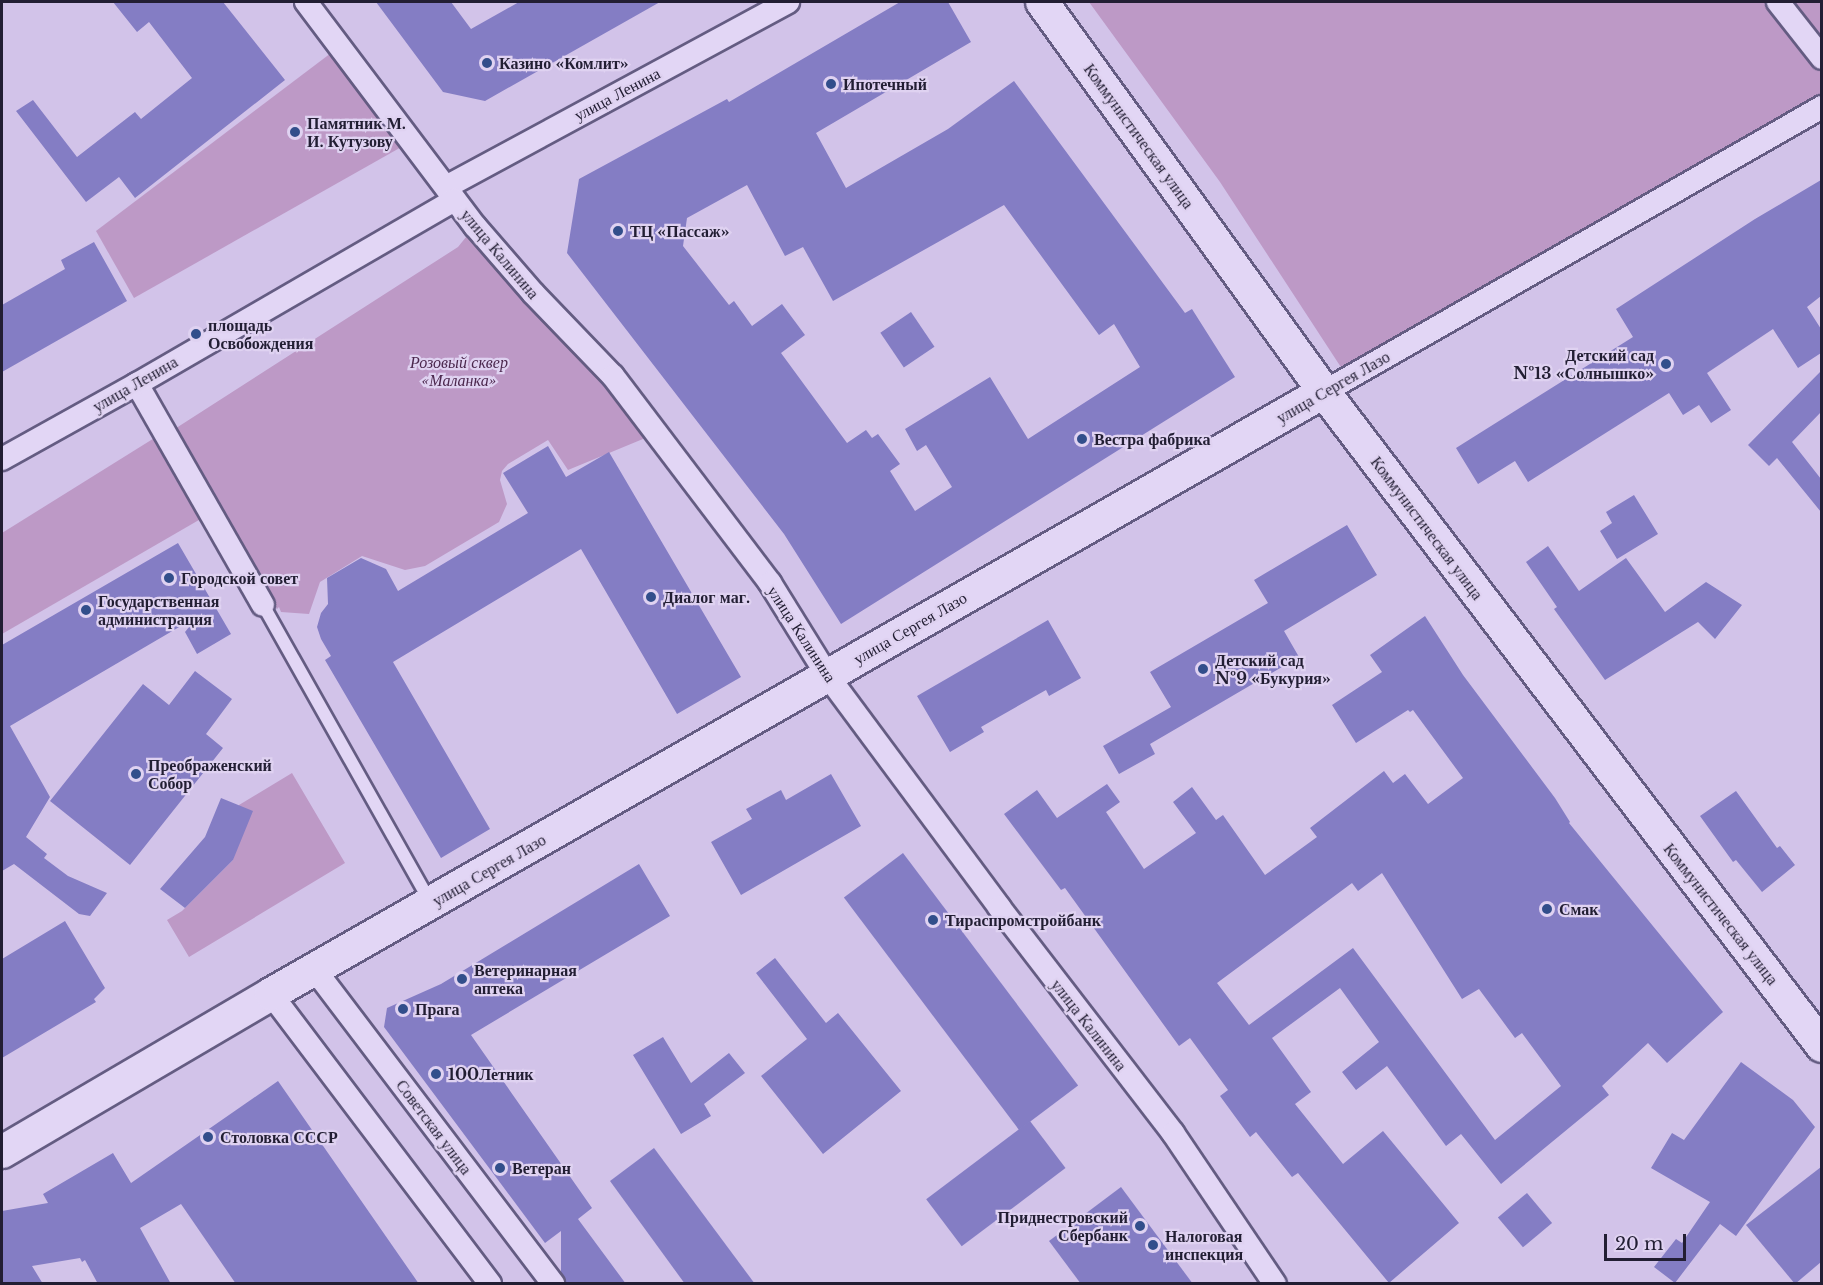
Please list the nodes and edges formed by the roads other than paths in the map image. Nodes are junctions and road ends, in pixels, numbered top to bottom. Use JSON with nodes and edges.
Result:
{"nodes":[{"id":1,"x":306,"y":2,"type":"edge"},
{"id":2,"x":788,"y":2,"type":"edge"},
{"id":3,"x":1042,"y":2,"type":"edge"},
{"id":4,"x":1778,"y":2,"type":"edge"},
{"id":5,"x":1821,"y":58,"type":"edge"},
{"id":6,"x":1821,"y":107,"type":"edge"},
{"id":7,"x":450,"y":193,"type":"junction"},
{"id":8,"x":136,"y":384,"type":"junction"},
{"id":9,"x":1324,"y":392,"type":"junction"},
{"id":10,"x":2,"y":459,"type":"edge"},
{"id":11,"x":263,"y":604,"type":"joint"},
{"id":12,"x":827,"y":675,"type":"junction"},
{"id":13,"x":431,"y":903,"type":"junction"},
{"id":14,"x":315,"y":970,"type":"junction"},
{"id":15,"x":271,"y":993,"type":"junction"},
{"id":16,"x":1821,"y":1046,"type":"edge"},
{"id":17,"x":2,"y":1152,"type":"edge"},
{"id":18,"x":490,"y":1284,"type":"edge"},
{"id":19,"x":553,"y":1284,"type":"edge"},
{"id":20,"x":1275,"y":1284,"type":"edge"}],
"edges":[{"from":1,"to":7,"type":"street","name":"улица Калинина"},
{"from":2,"to":7,"type":"street","name":"улица Ленина"},
{"from":3,"to":9,"type":"street","name":"Коммунистическая улица"},
{"from":4,"to":5,"type":"street"},
{"from":6,"to":9,"type":"street","name":"улица Сергея Лазо"},
{"from":7,"to":8,"type":"street","name":"улица Ленина"},
{"from":7,"to":12,"type":"street","name":"улица Калинина"},
{"from":8,"to":10,"type":"street","name":"улица Ленина"},
{"from":8,"to":11,"type":"street"},
{"from":9,"to":12,"type":"street","name":"улица Сергея Лазо"},
{"from":9,"to":16,"type":"street","name":"Коммунистическая улица"},
{"from":11,"to":13,"type":"lane"},
{"from":12,"to":13,"type":"street","name":"улица Сергея Лазо"},
{"from":12,"to":20,"type":"street","name":"улица Калинина"},
{"from":13,"to":14,"type":"street","name":"улица Сергея Лазо"},
{"from":14,"to":15,"type":"street","name":"улица Сергея Лазо"},
{"from":14,"to":19,"type":"street","name":"Советская улица"},
{"from":15,"to":17,"type":"street","name":"улица Сергея Лазо"},
{"from":15,"to":18,"type":"street"}]}
